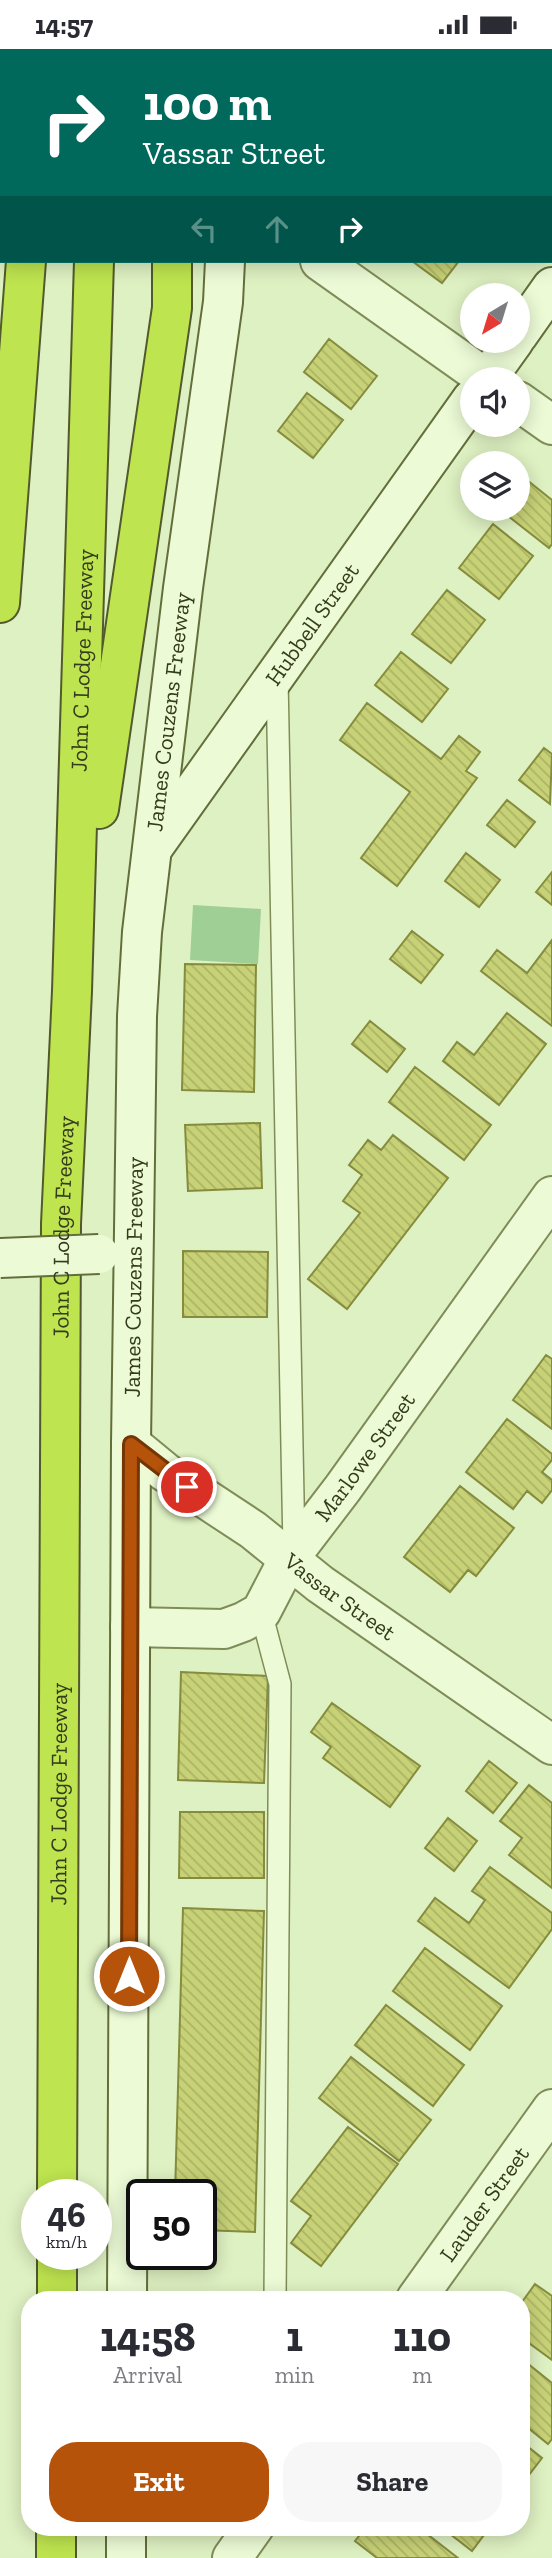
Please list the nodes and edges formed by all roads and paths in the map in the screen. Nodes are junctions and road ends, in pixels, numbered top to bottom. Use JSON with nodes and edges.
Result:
{"nodes":[{"id":1,"x":26,"y":263,"type":"edge"},
{"id":2,"x":94,"y":263,"type":"edge"},
{"id":3,"x":172,"y":263,"type":"edge"},
{"id":4,"x":225,"y":263,"type":"edge"},
{"id":5,"x":323,"y":263,"type":"edge"},
{"id":6,"x":552,"y":287,"type":"edge"},
{"id":7,"x":530,"y":318,"type":"edge"},
{"id":8,"x":469,"y":367,"type":"edge"},
{"id":9,"x":530,"y":409,"type":"edge"},
{"id":10,"x":460,"y":416,"type":"edge"},
{"id":11,"x":552,"y":425,"type":"edge"},
{"id":12,"x":0,"y":603,"type":"edge"},
{"id":13,"x":276,"y":672,"type":"junction"},
{"id":14,"x":152,"y":850,"type":"junction"},
{"id":15,"x":72,"y":991,"type":"junction"},
{"id":16,"x":552,"y":1196,"type":"edge"},
{"id":17,"x":116,"y":1253,"type":"junction"},
{"id":18,"x":0,"y":1258,"type":"edge"},
{"id":19,"x":131,"y":1444,"type":"junction"},
{"id":20,"x":291,"y":1555,"type":"junction"},
{"id":21,"x":261,"y":1612,"type":"junction"},
{"id":22,"x":130,"y":1627,"type":"junction"},
{"id":23,"x":552,"y":1745,"type":"edge"},
{"id":24,"x":552,"y":2109,"type":"edge"},
{"id":25,"x":57,"y":2179,"type":"edge"},
{"id":26,"x":57,"y":2270,"type":"edge"},
{"id":27,"x":57,"y":2291,"type":"edge"},
{"id":28,"x":127,"y":2291,"type":"edge"},
{"id":29,"x":275,"y":2291,"type":"edge"},
{"id":30,"x":422,"y":2291,"type":"edge"},
{"id":31,"x":56,"y":2536,"type":"edge"},
{"id":32,"x":126,"y":2536,"type":"edge"},
{"id":33,"x":248,"y":2536,"type":"edge"},
{"id":34,"x":55,"y":2558,"type":"edge"},
{"id":35,"x":126,"y":2558,"type":"edge"},
{"id":36,"x":232,"y":2558,"type":"edge"}],
"edges":[{"from":1,"to":12,"type":"highway"},
{"from":2,"to":15,"type":"highway","name":"John C Lodge Freeway"},
{"from":3,"to":15,"type":"highway"},
{"from":4,"to":14,"type":"street","name":"James Couzens Freeway"},
{"from":5,"to":8,"type":"street"},
{"from":6,"to":7,"type":"street"},
{"from":9,"to":11,"type":"street"},
{"from":10,"to":13,"type":"street","name":"Hubbell Street"},
{"from":13,"to":14,"type":"street","name":"Hubbell Street"},
{"from":13,"to":20,"type":"lane"},
{"from":14,"to":17,"type":"street","name":"James Couzens Freeway"},
{"from":15,"to":25,"type":"highway","name":"John C Lodge Freeway"},
{"from":16,"to":20,"type":"street","name":"Marlowe Street"},
{"from":17,"to":18,"type":"street","bridge":true},
{"from":17,"to":19,"type":"street","name":"James Couzens Freeway"},
{"from":19,"to":20,"type":"street","name":"Vassar Street"},
{"from":19,"to":22,"type":"street","name":"James Couzens Freeway"},
{"from":20,"to":21,"type":"street","name":"Marlowe Street"},
{"from":20,"to":23,"type":"street","name":"Vassar Street"},
{"from":21,"to":22,"type":"street"},
{"from":21,"to":29,"type":"lane"},
{"from":22,"to":28,"type":"street","name":"James Couzens Freeway"},
{"from":24,"to":30,"type":"street","name":"Lauder Street"},
{"from":26,"to":27,"type":"highway"},
{"from":31,"to":34,"type":"highway"},
{"from":32,"to":35,"type":"street"},
{"from":33,"to":36,"type":"street"}]}
